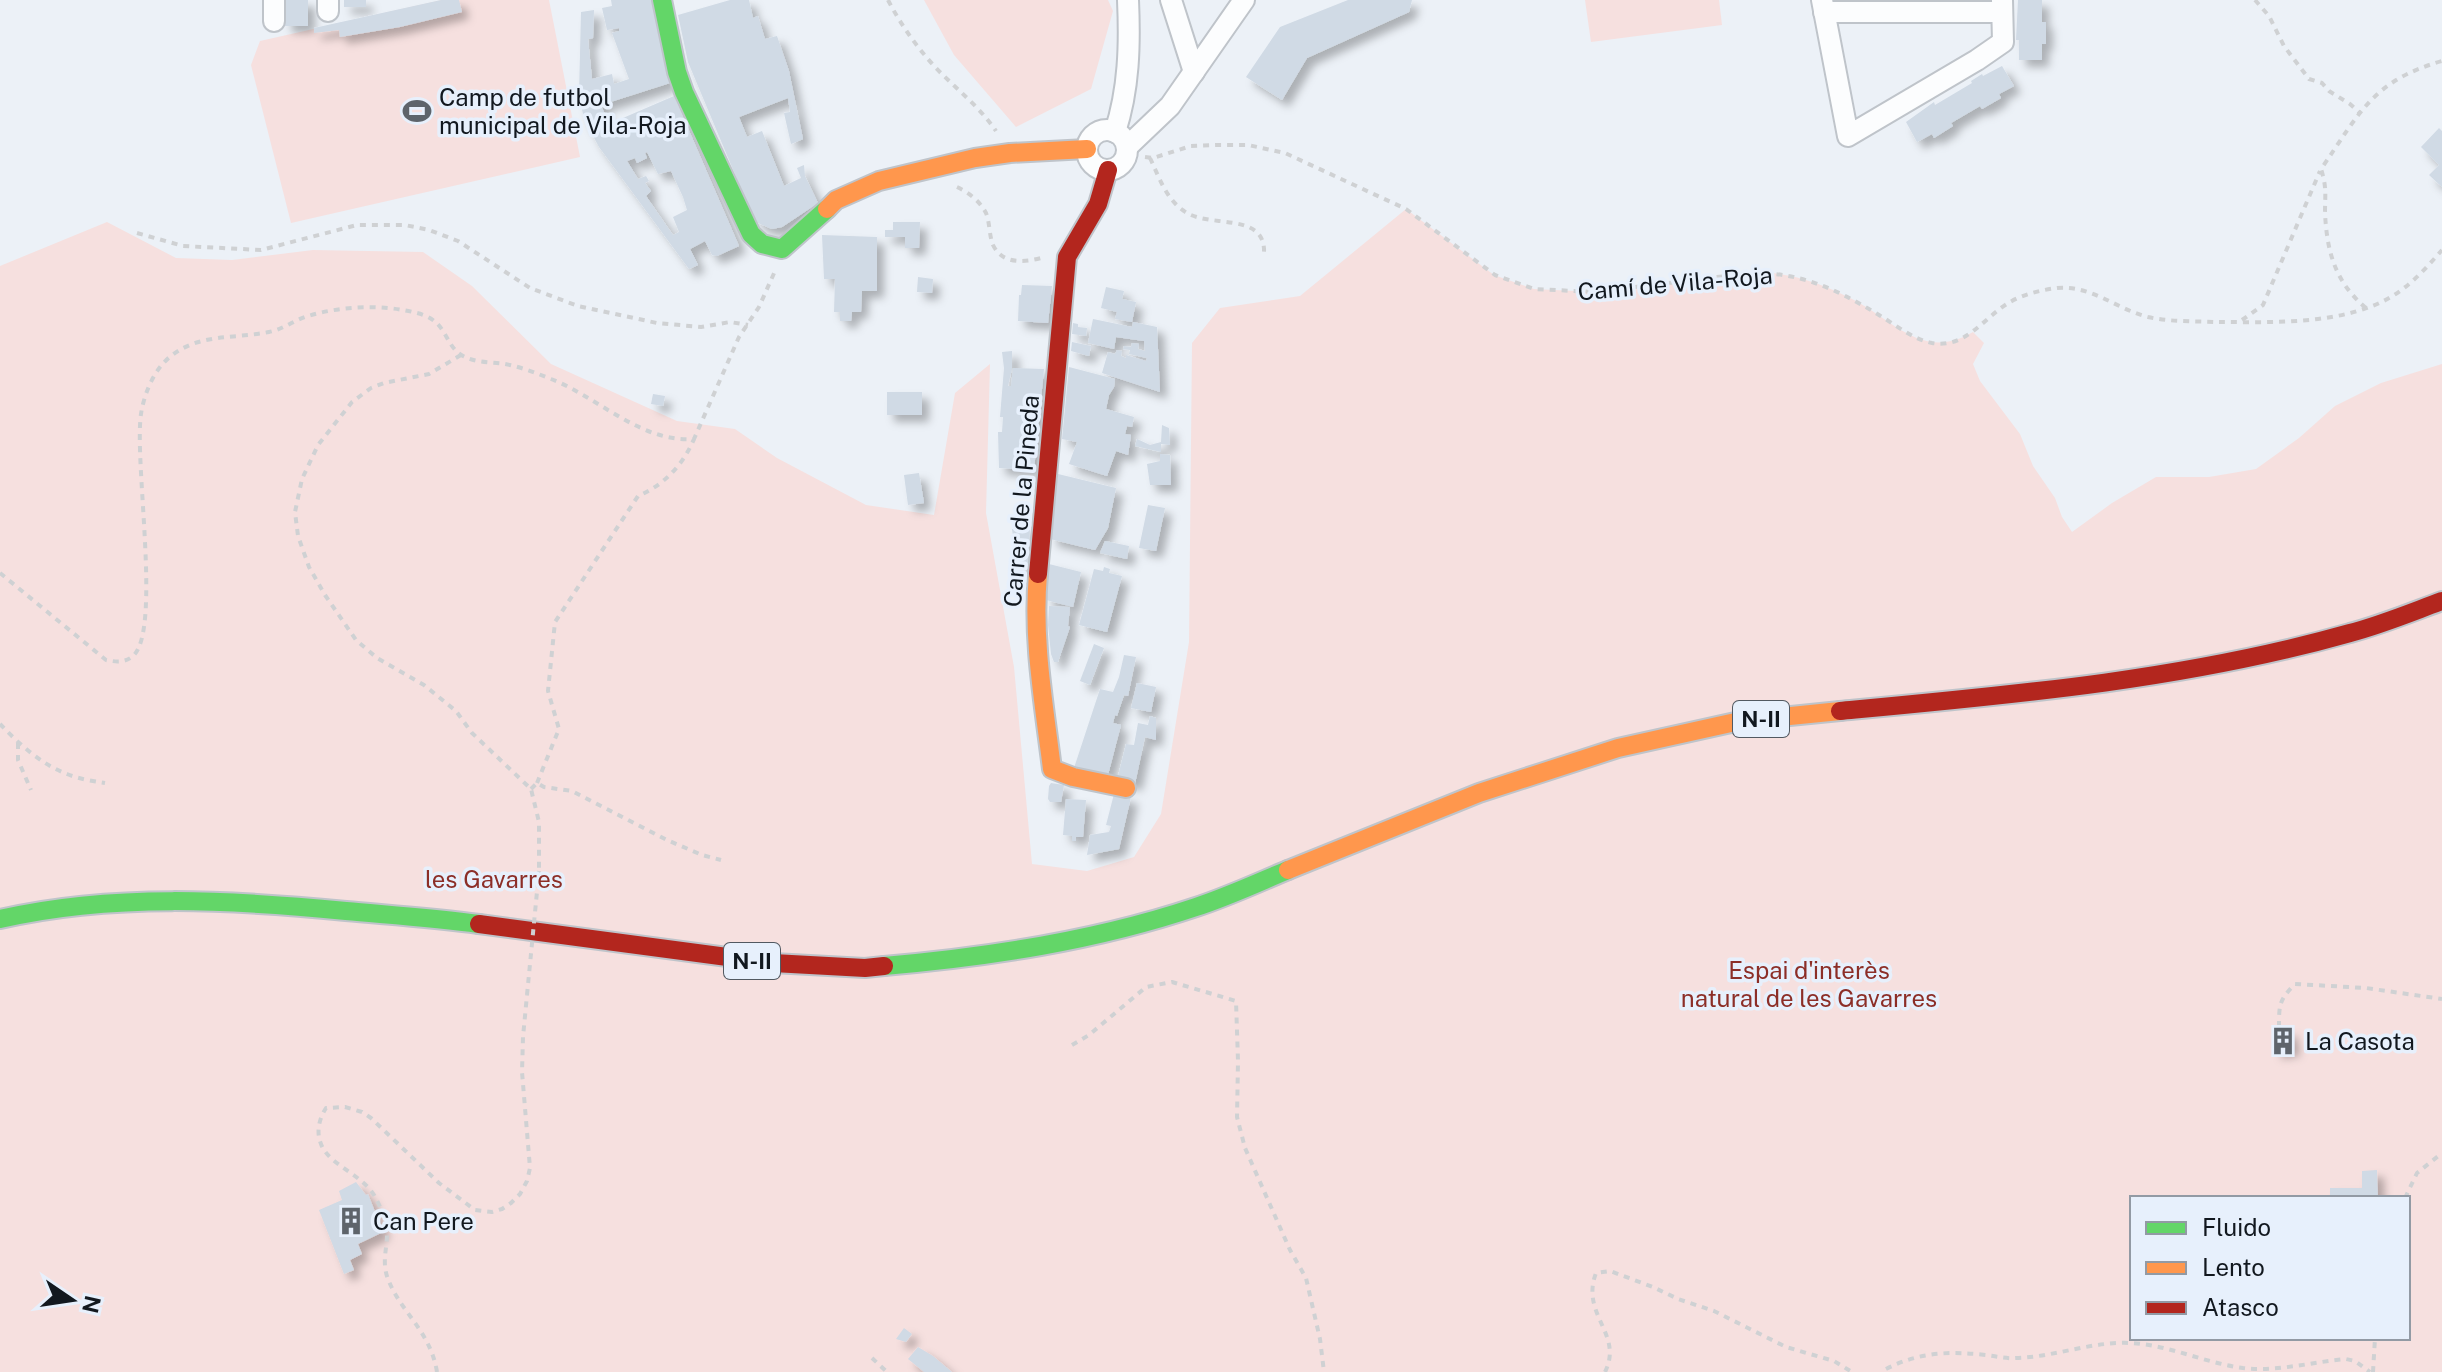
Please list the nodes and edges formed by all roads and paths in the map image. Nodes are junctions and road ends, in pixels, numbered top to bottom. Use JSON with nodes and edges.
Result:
{"nodes":[{"id":1,"x":274,"y":0,"type":"edge"},
{"id":2,"x":662,"y":0,"type":"edge"},
{"id":3,"x":888,"y":0,"type":"edge"},
{"id":4,"x":1128,"y":0,"type":"edge"},
{"id":5,"x":1171,"y":0,"type":"edge"},
{"id":6,"x":1244,"y":0,"type":"edge"},
{"id":7,"x":2255,"y":0,"type":"edge"},
{"id":8,"x":1823,"y":6,"type":"edge"},
{"id":9,"x":1935,"y":6,"type":"edge"},
{"id":10,"x":2002,"y":6,"type":"edge"},
{"id":11,"x":274,"y":21,"type":"dead end"},
{"id":12,"x":2442,"y":61,"type":"edge"},
{"id":13,"x":1194,"y":72,"type":"junction"},
{"id":14,"x":2360,"y":113,"type":"junction"},
{"id":15,"x":1123,"y":144,"type":"junction"},
{"id":16,"x":1087,"y":149,"type":"junction"},
{"id":17,"x":1012,"y":153,"type":"junction"},
{"id":18,"x":1150,"y":158,"type":"junction"},
{"id":19,"x":2321,"y":169,"type":"junction"},
{"id":20,"x":1108,"y":170,"type":"junction"},
{"id":21,"x":953,"y":184,"type":"dead end"},
{"id":22,"x":137,"y":233,"type":"dead end"},
{"id":23,"x":782,"y":249,"type":"junction"},
{"id":24,"x":2442,"y":250,"type":"edge"},
{"id":25,"x":1264,"y":253,"type":"dead end"},
{"id":26,"x":1068,"y":255,"type":"junction"},
{"id":27,"x":2366,"y":308,"type":"junction"},
{"id":28,"x":2240,"y":322,"type":"junction"},
{"id":29,"x":748,"y":325,"type":"junction"},
{"id":30,"x":461,"y":355,"type":"junction"},
{"id":31,"x":694,"y":439,"type":"junction"},
{"id":32,"x":0,"y":573,"type":"edge"},
{"id":33,"x":2442,"y":601,"type":"edge"},
{"id":34,"x":0,"y":724,"type":"edge"},
{"id":35,"x":18,"y":743,"type":"junction"},
{"id":36,"x":105,"y":783,"type":"dead end"},
{"id":37,"x":537,"y":783,"type":"junction"},
{"id":38,"x":1126,"y":788,"type":"dead end"},
{"id":39,"x":531,"y":789,"type":"junction"},
{"id":40,"x":31,"y":790,"type":"dead end"},
{"id":41,"x":721,"y":860,"type":"dead end"},
{"id":42,"x":0,"y":919,"type":"edge"},
{"id":43,"x":2442,"y":999,"type":"edge"},
{"id":44,"x":2279,"y":1027,"type":"dead end"},
{"id":45,"x":1072,"y":1045,"type":"dead end"},
{"id":46,"x":2442,"y":1153,"type":"edge"},
{"id":47,"x":2406,"y":1196,"type":"edge"},
{"id":48,"x":2375,"y":1340,"type":"edge"},
{"id":49,"x":872,"y":1358,"type":"dead end"},
{"id":50,"x":1886,"y":1369,"type":"dead end"},
{"id":51,"x":437,"y":1372,"type":"edge"},
{"id":52,"x":887,"y":1372,"type":"edge"},
{"id":53,"x":1324,"y":1372,"type":"edge"},
{"id":54,"x":1605,"y":1372,"type":"edge"},
{"id":55,"x":1852,"y":1372,"type":"edge"},
{"id":56,"x":2372,"y":1372,"type":"edge"}],
"edges":[{"from":1,"to":11,"type":"street"},
{"from":2,"to":23,"type":"main road"},
{"from":3,"to":17,"type":"path"},
{"from":4,"to":15,"type":"street"},
{"from":5,"to":13,"type":"street"},
{"from":6,"to":13,"type":"street"},
{"from":7,"to":14,"type":"path"},
{"from":8,"to":9,"type":"street"},
{"from":8,"to":10,"type":"street"},
{"from":9,"to":10,"type":"street"},
{"from":12,"to":14,"type":"path"},
{"from":13,"to":15,"type":"street"},
{"from":14,"to":19,"type":"path"},
{"from":15,"to":16,"type":"street"},
{"from":15,"to":18,"type":"path","name":"Camí de Vila-Roja"},
{"from":15,"to":20,"type":"street"},
{"from":16,"to":17,"type":"main road"},
{"from":16,"to":20,"type":"street"},
{"from":17,"to":23,"type":"main road"},
{"from":18,"to":25,"type":"path"},
{"from":18,"to":28,"type":"path","name":"Camí de Vila-Roja"},
{"from":19,"to":27,"type":"path"},
{"from":19,"to":28,"type":"path"},
{"from":20,"to":26,"type":"main road","name":"Carrer de la Pineda"},
{"from":21,"to":26,"type":"path"},
{"from":22,"to":29,"type":"path"},
{"from":23,"to":29,"type":"path"},
{"from":24,"to":27,"type":"path","name":"Camí de Vila-Roja"},
{"from":26,"to":38,"type":"main road","name":"Carrer de la Pineda"},
{"from":27,"to":28,"type":"path","name":"Camí de Vila-Roja"},
{"from":29,"to":31,"type":"path"},
{"from":30,"to":31,"type":"path"},
{"from":30,"to":32,"type":"path"},
{"from":30,"to":39,"type":"path"},
{"from":31,"to":37,"type":"path"},
{"from":33,"to":42,"type":"main road","number":"N-II"},
{"from":34,"to":35,"type":"path"},
{"from":35,"to":36,"type":"path"},
{"from":35,"to":40,"type":"path"},
{"from":37,"to":39,"type":"path"},
{"from":37,"to":41,"type":"path"},
{"from":39,"to":51,"type":"path","bridge":true},
{"from":43,"to":44,"type":"path"},
{"from":45,"to":53,"type":"path"},
{"from":46,"to":47,"type":"path"},
{"from":48,"to":56,"type":"path"},
{"from":49,"to":52,"type":"path"},
{"from":50,"to":56,"type":"path"},
{"from":54,"to":55,"type":"path"}]}
